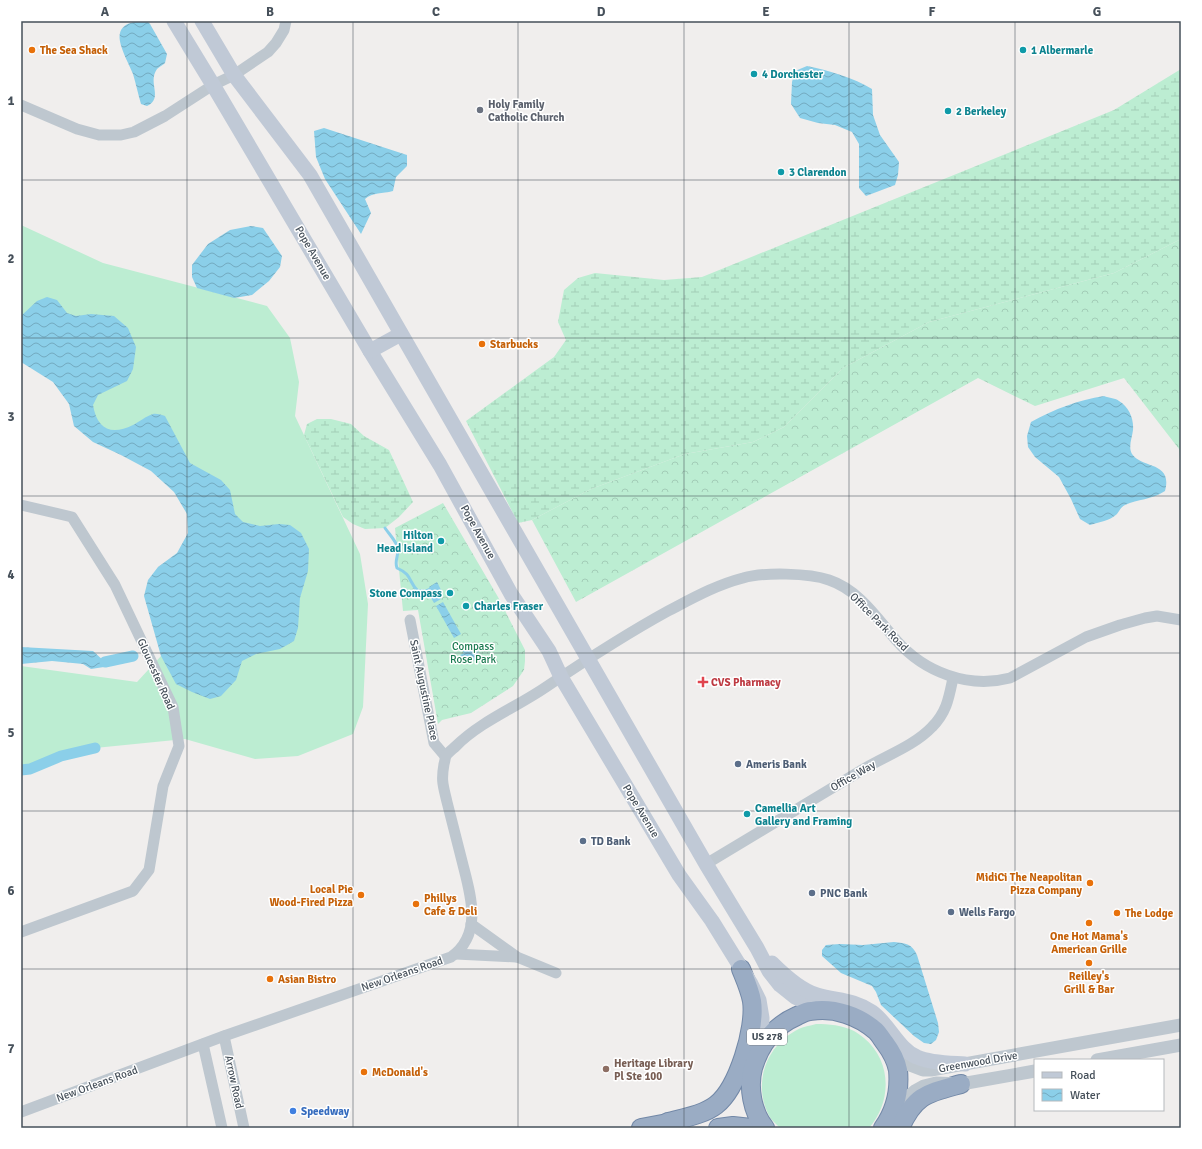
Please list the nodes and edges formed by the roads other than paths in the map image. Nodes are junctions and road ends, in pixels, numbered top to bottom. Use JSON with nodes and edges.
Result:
{"nodes":[{"id":1,"x":174,"y":21,"type":"edge"},
{"id":2,"x":202,"y":21,"type":"edge"},
{"id":3,"x":286,"y":21,"type":"edge"},
{"id":4,"x":234,"y":75,"type":"junction"},
{"id":5,"x":213,"y":85,"type":"junction"},
{"id":6,"x":21,"y":105,"type":"edge"},
{"id":7,"x":401,"y":334,"type":"junction"},
{"id":8,"x":370,"y":351,"type":"junction"},
{"id":9,"x":21,"y":505,"type":"edge"},
{"id":10,"x":410,"y":620,"type":"dead end"},
{"id":11,"x":1181,"y":620,"type":"edge"},
{"id":12,"x":588,"y":659,"type":"junction"},
{"id":13,"x":561,"y":677,"type":"junction"},
{"id":14,"x":953,"y":678,"type":"junction"},
{"id":15,"x":445,"y":756,"type":"junction"},
{"id":16,"x":706,"y":864,"type":"junction"},
{"id":17,"x":471,"y":924,"type":"junction"},
{"id":18,"x":21,"y":932,"type":"edge"},
{"id":19,"x":758,"y":948,"type":"junction"},
{"id":20,"x":456,"y":954,"type":"junction"},
{"id":21,"x":517,"y":957,"type":"junction"},
{"id":22,"x":741,"y":969,"type":"junction"},
{"id":23,"x":556,"y":974,"type":"dead end"},
{"id":24,"x":824,"y":1011,"type":"junction"},
{"id":25,"x":1181,"y":1025,"type":"edge"},
{"id":26,"x":224,"y":1036,"type":"junction"},
{"id":27,"x":202,"y":1044,"type":"junction"},
{"id":28,"x":1181,"y":1045,"type":"edge"},
{"id":29,"x":761,"y":1048,"type":"junction"},
{"id":30,"x":894,"y":1059,"type":"junction"},
{"id":31,"x":1103,"y":1059,"type":"edge"},
{"id":32,"x":965,"y":1064,"type":"junction"},
{"id":33,"x":1034,"y":1071,"type":"edge"},
{"id":34,"x":751,"y":1075,"type":"junction"},
{"id":35,"x":961,"y":1084,"type":"junction"},
{"id":36,"x":894,"y":1109,"type":"junction"},
{"id":37,"x":21,"y":1112,"type":"edge"},
{"id":38,"x":668,"y":1122,"type":"junction"},
{"id":39,"x":222,"y":1128,"type":"edge"},
{"id":40,"x":244,"y":1128,"type":"edge"},
{"id":41,"x":641,"y":1128,"type":"edge"},
{"id":42,"x":718,"y":1128,"type":"edge"},
{"id":43,"x":751,"y":1128,"type":"edge"},
{"id":44,"x":765,"y":1128,"type":"edge"},
{"id":45,"x":883,"y":1128,"type":"edge"},
{"id":46,"x":900,"y":1128,"type":"edge"}],
"edges":[{"from":1,"to":5,"type":"main road","name":"Pope Avenue"},
{"from":2,"to":4,"type":"main road"},
{"from":3,"to":4,"type":"street"},
{"from":4,"to":5,"type":"street"},
{"from":4,"to":7,"type":"main road"},
{"from":5,"to":6,"type":"street"},
{"from":5,"to":8,"type":"main road","name":"Pope Avenue"},
{"from":7,"to":8,"type":"main road"},
{"from":7,"to":12,"type":"main road"},
{"from":8,"to":13,"type":"main road","name":"Pope Avenue"},
{"from":9,"to":18,"type":"street","name":"Gloucester Road"},
{"from":10,"to":15,"type":"street","name":"Saint Augustine Place"},
{"from":11,"to":14,"type":"street","name":"Office Park Road"},
{"from":12,"to":13,"type":"street","name":"Office Park Road"},
{"from":12,"to":14,"type":"street","name":"Office Park Road"},
{"from":12,"to":16,"type":"main road"},
{"from":13,"to":15,"type":"street"},
{"from":13,"to":22,"type":"main road","name":"Pope Avenue"},
{"from":14,"to":16,"type":"street","name":"Office Way"},
{"from":15,"to":17,"type":"street","name":"New Orleans Road"},
{"from":16,"to":19,"type":"main road"},
{"from":17,"to":20,"type":"street","name":"New Orleans Road"},
{"from":17,"to":21,"type":"street"},
{"from":19,"to":24,"type":"main road"},
{"from":19,"to":32,"type":"main road"},
{"from":20,"to":21,"type":"street"},
{"from":20,"to":26,"type":"street","name":"New Orleans Road"},
{"from":21,"to":23,"type":"street"},
{"from":22,"to":29,"type":"main road","name":"Pope Avenue"},
{"from":22,"to":38,"type":"highway"},
{"from":24,"to":29,"type":"highway","number":"US 278"},
{"from":24,"to":30,"type":"highway","number":"US 278"},
{"from":25,"to":32,"type":"street","name":"Greenwood Drive"},
{"from":26,"to":27,"type":"street","name":"New Orleans Road"},
{"from":26,"to":40,"type":"street","name":"Arrow Road"},
{"from":27,"to":37,"type":"street","name":"New Orleans Road"},
{"from":27,"to":39,"type":"street","name":"Arrow Road"},
{"from":28,"to":31,"type":"street"},
{"from":29,"to":34,"type":"highway","number":"US 278"},
{"from":30,"to":32,"type":"street","name":"Greenwood Drive"},
{"from":30,"to":36,"type":"highway","number":"US 278"},
{"from":33,"to":35,"type":"street","name":"Greenwood Drive"},
{"from":34,"to":38,"type":"highway"},
{"from":34,"to":44,"type":"highway","number":"US 278"},
{"from":35,"to":36,"type":"street","name":"Greenwood Drive"},
{"from":35,"to":46,"type":"highway"},
{"from":36,"to":45,"type":"highway","number":"US 278"},
{"from":38,"to":41,"type":"highway"},
{"from":42,"to":43,"type":"highway"}]}
